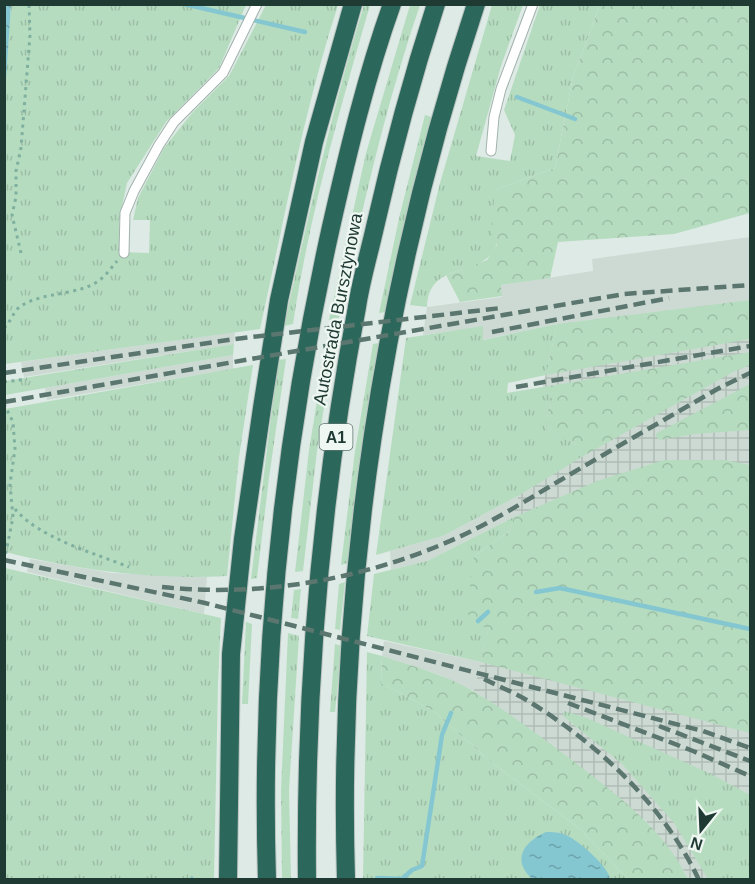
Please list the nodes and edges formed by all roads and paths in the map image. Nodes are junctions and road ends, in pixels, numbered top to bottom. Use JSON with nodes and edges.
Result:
{"nodes":[{"id":1,"x":29,"y":4,"type":"edge"},
{"id":2,"x":257,"y":4,"type":"edge"},
{"id":3,"x":353,"y":4,"type":"edge"},
{"id":4,"x":392,"y":4,"type":"edge"},
{"id":5,"x":436,"y":4,"type":"edge"},
{"id":6,"x":476,"y":4,"type":"edge"},
{"id":7,"x":533,"y":4,"type":"edge"},
{"id":8,"x":491,"y":151,"type":"dead end"},
{"id":9,"x":21,"y":253,"type":"dead end"},
{"id":10,"x":124,"y":253,"type":"joint"},
{"id":11,"x":4,"y":328,"type":"edge"},
{"id":12,"x":27,"y":379,"type":"dead end"},
{"id":13,"x":4,"y":382,"type":"edge"},
{"id":14,"x":4,"y":404,"type":"edge"},
{"id":15,"x":14,"y":508,"type":"junction"},
{"id":16,"x":4,"y":562,"type":"edge"},
{"id":17,"x":129,"y":567,"type":"dead end"},
{"id":18,"x":228,"y":879,"type":"edge"},
{"id":19,"x":267,"y":879,"type":"edge"},
{"id":20,"x":307,"y":879,"type":"edge"},
{"id":21,"x":346,"y":879,"type":"edge"}],
"edges":[{"from":1,"to":9,"type":"path"},
{"from":2,"to":10,"type":"lane"},
{"from":3,"to":18,"type":"highway"},
{"from":4,"to":19,"type":"highway","name":"Autostrada Bursztynowa","number":"A1"},
{"from":5,"to":20,"type":"highway","name":"Autostrada Bursztynowa","number":"A1"},
{"from":6,"to":21,"type":"highway"},
{"from":7,"to":8,"type":"lane"},
{"from":10,"to":11,"type":"path"},
{"from":12,"to":13,"type":"path"},
{"from":14,"to":15,"type":"path"},
{"from":15,"to":16,"type":"path"},
{"from":15,"to":17,"type":"path"}]}
